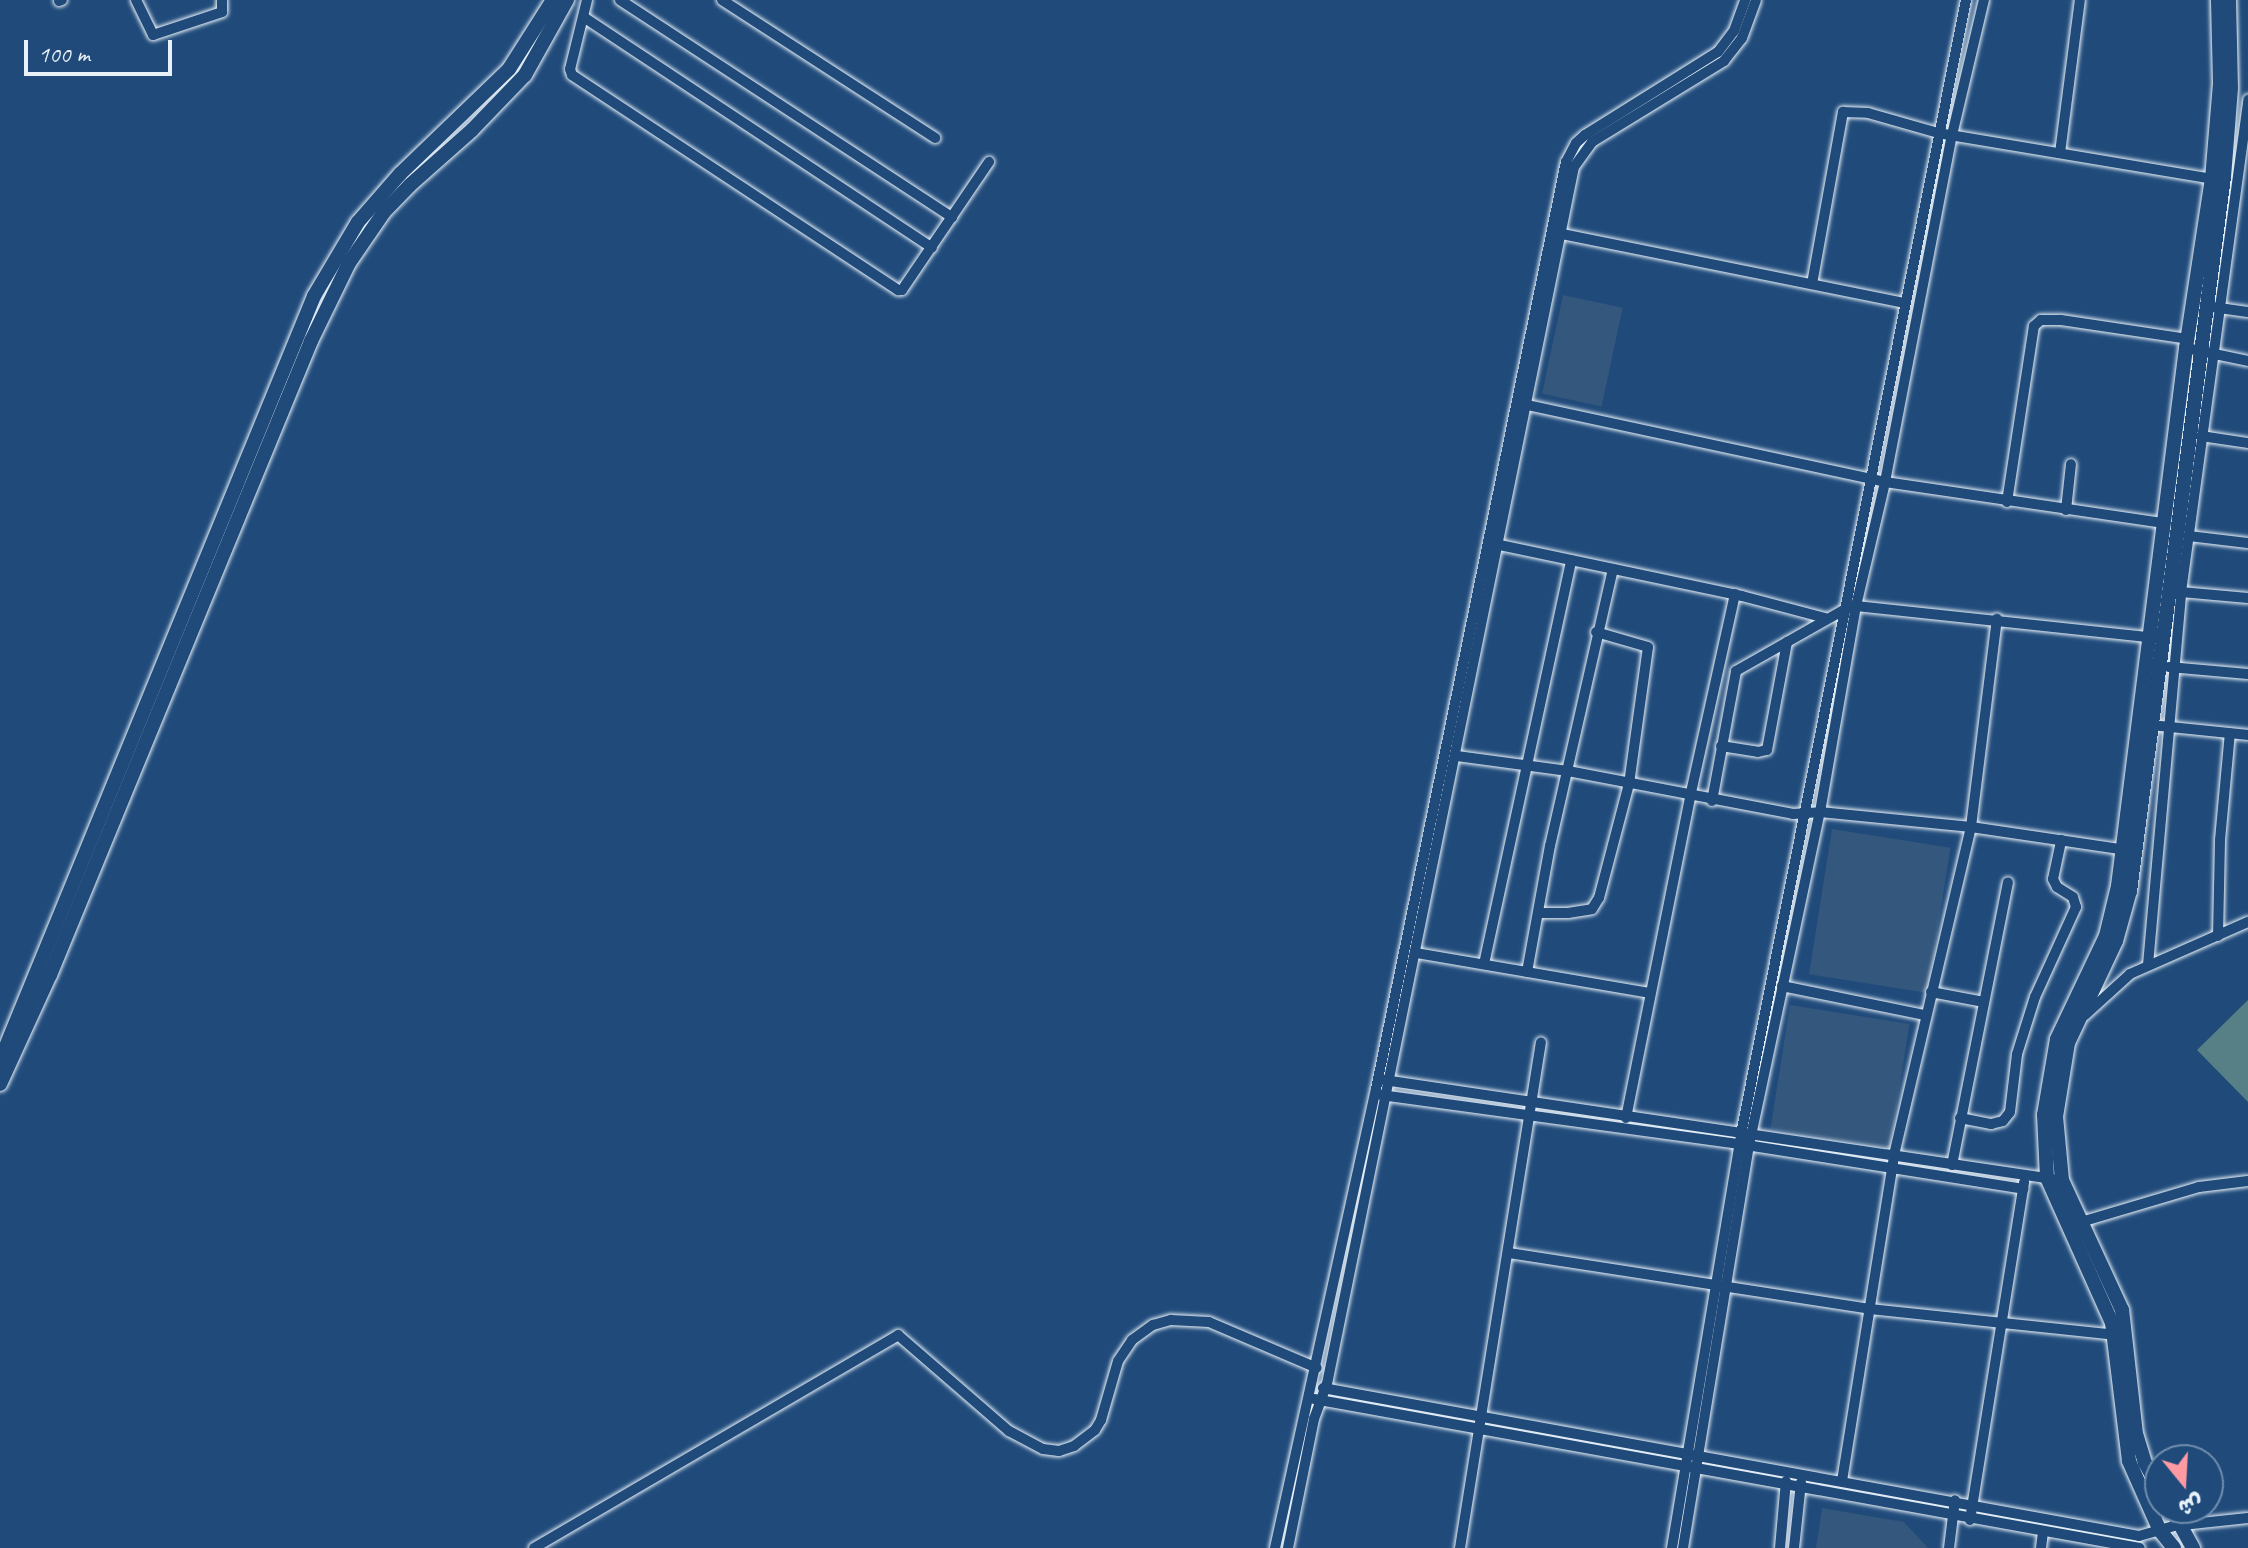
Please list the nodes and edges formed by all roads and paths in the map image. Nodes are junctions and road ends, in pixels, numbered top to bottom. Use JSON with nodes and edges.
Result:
{"nodes":[{"id":1,"x":136,"y":0,"type":"edge"},
{"id":2,"x":222,"y":0,"type":"edge"},
{"id":3,"x":553,"y":0,"type":"edge"},
{"id":4,"x":567,"y":0,"type":"edge"},
{"id":5,"x":587,"y":0,"type":"edge"},
{"id":6,"x":620,"y":0,"type":"edge"},
{"id":7,"x":722,"y":0,"type":"edge"},
{"id":8,"x":1745,"y":0,"type":"edge"},
{"id":9,"x":1756,"y":0,"type":"edge"},
{"id":10,"x":1966,"y":0,"type":"edge"},
{"id":11,"x":1984,"y":0,"type":"edge"},
{"id":12,"x":2080,"y":0,"type":"edge"},
{"id":13,"x":2218,"y":0,"type":"edge"},
{"id":14,"x":2229,"y":0,"type":"edge"},
{"id":15,"x":585,"y":18,"type":"junction"},
{"id":16,"x":2248,"y":100,"type":"edge"},
{"id":17,"x":1938,"y":133,"type":"junction"},
{"id":18,"x":1952,"y":135,"type":"junction"},
{"id":19,"x":935,"y":138,"type":"dead end"},
{"id":20,"x":2060,"y":153,"type":"junction"},
{"id":21,"x":989,"y":162,"type":"dead end"},
{"id":22,"x":2230,"y":179,"type":"edge"},
{"id":23,"x":952,"y":217,"type":"junction"},
{"id":24,"x":1562,"y":234,"type":"junction"},
{"id":25,"x":932,"y":248,"type":"junction"},
{"id":26,"x":1812,"y":284,"type":"junction"},
{"id":27,"x":1905,"y":303,"type":"junction"},
{"id":28,"x":2212,"y":307,"type":"junction"},
{"id":29,"x":2248,"y":312,"type":"edge"},
{"id":30,"x":2196,"y":348,"type":"junction"},
{"id":31,"x":2248,"y":361,"type":"edge"},
{"id":32,"x":1527,"y":405,"type":"junction"},
{"id":33,"x":2201,"y":436,"type":"junction"},
{"id":34,"x":2248,"y":443,"type":"edge"},
{"id":35,"x":2071,"y":464,"type":"dead end"},
{"id":36,"x":1871,"y":477,"type":"junction"},
{"id":37,"x":1885,"y":482,"type":"junction"},
{"id":38,"x":2007,"y":502,"type":"junction"},
{"id":39,"x":2066,"y":510,"type":"junction"},
{"id":40,"x":2164,"y":523,"type":"junction"},
{"id":41,"x":2189,"y":536,"type":"junction"},
{"id":42,"x":1487,"y":542,"type":"junction"},
{"id":43,"x":2248,"y":543,"type":"edge"},
{"id":44,"x":1499,"y":545,"type":"junction"},
{"id":45,"x":1571,"y":560,"type":"junction"},
{"id":46,"x":1613,"y":569,"type":"junction"},
{"id":47,"x":2181,"y":592,"type":"junction"},
{"id":48,"x":1735,"y":594,"type":"junction"},
{"id":49,"x":2248,"y":598,"type":"edge"},
{"id":50,"x":1856,"y":606,"type":"junction"},
{"id":51,"x":1844,"y":610,"type":"junction"},
{"id":52,"x":1825,"y":618,"type":"junction"},
{"id":53,"x":1997,"y":619,"type":"junction"},
{"id":54,"x":1596,"y":632,"type":"junction"},
{"id":55,"x":2156,"y":637,"type":"junction"},
{"id":56,"x":1787,"y":642,"type":"junction"},
{"id":57,"x":2166,"y":667,"type":"junction"},
{"id":58,"x":2248,"y":674,"type":"edge"},
{"id":59,"x":2151,"y":725,"type":"junction"},
{"id":60,"x":2167,"y":727,"type":"junction"},
{"id":61,"x":2230,"y":733,"type":"junction"},
{"id":62,"x":2248,"y":735,"type":"edge"},
{"id":63,"x":1721,"y":746,"type":"junction"},
{"id":64,"x":1457,"y":756,"type":"junction"},
{"id":65,"x":1527,"y":766,"type":"junction"},
{"id":66,"x":1568,"y":771,"type":"junction"},
{"id":67,"x":1629,"y":784,"type":"junction"},
{"id":68,"x":1690,"y":797,"type":"junction"},
{"id":69,"x":1712,"y":801,"type":"junction"},
{"id":70,"x":1820,"y":812,"type":"junction"},
{"id":71,"x":1804,"y":814,"type":"junction"},
{"id":72,"x":1971,"y":827,"type":"junction"},
{"id":73,"x":2061,"y":840,"type":"junction"},
{"id":74,"x":2129,"y":850,"type":"junction"},
{"id":75,"x":2008,"y":883,"type":"dead end"},
{"id":76,"x":1538,"y":913,"type":"junction"},
{"id":77,"x":2248,"y":922,"type":"edge"},
{"id":78,"x":2218,"y":936,"type":"junction"},
{"id":79,"x":1413,"y":946,"type":"junction"},
{"id":80,"x":1484,"y":964,"type":"junction"},
{"id":81,"x":2148,"y":965,"type":"junction"},
{"id":82,"x":1527,"y":972,"type":"junction"},
{"id":83,"x":1782,"y":986,"type":"junction"},
{"id":84,"x":1931,"y":992,"type":"junction"},
{"id":85,"x":1649,"y":993,"type":"junction"},
{"id":86,"x":1984,"y":1002,"type":"junction"},
{"id":87,"x":1925,"y":1015,"type":"junction"},
{"id":88,"x":2074,"y":1031,"type":"junction"},
{"id":89,"x":1541,"y":1042,"type":"dead end"},
{"id":90,"x":0,"y":1061,"type":"edge"},
{"id":91,"x":1384,"y":1080,"type":"junction"},
{"id":92,"x":0,"y":1084,"type":"edge"},
{"id":93,"x":1381,"y":1095,"type":"junction"},
{"id":94,"x":1531,"y":1109,"type":"junction"},
{"id":95,"x":1626,"y":1118,"type":"junction"},
{"id":96,"x":1960,"y":1118,"type":"junction"},
{"id":97,"x":1745,"y":1140,"type":"junction"},
{"id":98,"x":1894,"y":1155,"type":"junction"},
{"id":99,"x":1952,"y":1165,"type":"junction"},
{"id":100,"x":1891,"y":1169,"type":"junction"},
{"id":101,"x":2025,"y":1175,"type":"junction"},
{"id":102,"x":2055,"y":1179,"type":"junction"},
{"id":103,"x":2248,"y":1181,"type":"edge"},
{"id":104,"x":2023,"y":1189,"type":"junction"},
{"id":105,"x":2081,"y":1222,"type":"junction"},
{"id":106,"x":1509,"y":1253,"type":"junction"},
{"id":107,"x":1721,"y":1288,"type":"junction"},
{"id":108,"x":1870,"y":1309,"type":"junction"},
{"id":109,"x":2002,"y":1325,"type":"junction"},
{"id":110,"x":2121,"y":1335,"type":"junction"},
{"id":111,"x":1317,"y":1368,"type":"junction"},
{"id":112,"x":1313,"y":1386,"type":"junction"},
{"id":113,"x":1326,"y":1388,"type":"junction"},
{"id":114,"x":1308,"y":1398,"type":"junction"},
{"id":115,"x":1320,"y":1400,"type":"junction"},
{"id":116,"x":1483,"y":1416,"type":"junction"},
{"id":117,"x":1481,"y":1429,"type":"junction"},
{"id":118,"x":1694,"y":1453,"type":"junction"},
{"id":119,"x":2144,"y":1460,"type":"edge"},
{"id":120,"x":1692,"y":1467,"type":"junction"},
{"id":121,"x":1787,"y":1471,"type":"junction"},
{"id":122,"x":1802,"y":1474,"type":"junction"},
{"id":123,"x":1842,"y":1481,"type":"junction"},
{"id":124,"x":1785,"y":1485,"type":"junction"},
{"id":125,"x":1800,"y":1487,"type":"junction"},
{"id":126,"x":1955,"y":1500,"type":"junction"},
{"id":127,"x":1973,"y":1503,"type":"junction"},
{"id":128,"x":1953,"y":1517,"type":"junction"},
{"id":129,"x":2248,"y":1518,"type":"edge"},
{"id":130,"x":1970,"y":1520,"type":"junction"},
{"id":131,"x":2181,"y":1525,"type":"junction"},
{"id":132,"x":2043,"y":1531,"type":"junction"},
{"id":133,"x":2160,"y":1531,"type":"junction"},
{"id":134,"x":2183,"y":1546,"type":"edge"},
{"id":135,"x":534,"y":1548,"type":"edge"},
{"id":136,"x":1275,"y":1548,"type":"edge"},
{"id":137,"x":1288,"y":1548,"type":"edge"},
{"id":138,"x":1460,"y":1548,"type":"edge"},
{"id":139,"x":1672,"y":1548,"type":"edge"},
{"id":140,"x":1683,"y":1548,"type":"edge"},
{"id":141,"x":1780,"y":1548,"type":"edge"},
{"id":142,"x":1794,"y":1548,"type":"edge"},
{"id":143,"x":1949,"y":1548,"type":"edge"},
{"id":144,"x":2041,"y":1548,"type":"edge"},
{"id":145,"x":2140,"y":1548,"type":"edge"}],
"edges":[{"from":1,"to":2,"type":"street"},
{"from":3,"to":90,"type":"street"},
{"from":4,"to":92,"type":"street"},
{"from":5,"to":15,"type":"street"},
{"from":6,"to":23,"type":"street"},
{"from":7,"to":19,"type":"street"},
{"from":8,"to":42,"type":"street"},
{"from":9,"to":24,"type":"street"},
{"from":10,"to":17,"type":"street"},
{"from":11,"to":18,"type":"street"},
{"from":12,"to":20,"type":"street"},
{"from":13,"to":22,"type":"street"},
{"from":14,"to":22,"type":"street"},
{"from":15,"to":25,"type":"street"},
{"from":15,"to":25,"type":"street"},
{"from":16,"to":22,"type":"street"},
{"from":17,"to":18,"type":"street"},
{"from":17,"to":26,"type":"street"},
{"from":17,"to":27,"type":"street"},
{"from":18,"to":20,"type":"street"},
{"from":18,"to":37,"type":"street"},
{"from":20,"to":22,"type":"street"},
{"from":21,"to":23,"type":"street"},
{"from":22,"to":28,"type":"street"},
{"from":22,"to":30,"type":"street"},
{"from":23,"to":25,"type":"street"},
{"from":24,"to":26,"type":"street"},
{"from":24,"to":32,"type":"street"},
{"from":26,"to":27,"type":"street"},
{"from":27,"to":36,"type":"street"},
{"from":28,"to":29,"type":"street"},
{"from":28,"to":30,"type":"street"},
{"from":30,"to":31,"type":"street"},
{"from":30,"to":33,"type":"street"},
{"from":30,"to":38,"type":"street"},
{"from":30,"to":40,"type":"street"},
{"from":30,"to":55,"type":"street"},
{"from":32,"to":36,"type":"street"},
{"from":32,"to":44,"type":"street"},
{"from":33,"to":34,"type":"street"},
{"from":33,"to":41,"type":"street"},
{"from":35,"to":39,"type":"street"},
{"from":36,"to":37,"type":"street"},
{"from":36,"to":51,"type":"street"},
{"from":37,"to":38,"type":"street"},
{"from":37,"to":50,"type":"street"},
{"from":38,"to":39,"type":"street"},
{"from":39,"to":40,"type":"street"},
{"from":40,"to":55,"type":"street"},
{"from":41,"to":43,"type":"street"},
{"from":41,"to":47,"type":"street"},
{"from":42,"to":44,"type":"street"},
{"from":42,"to":79,"type":"street"},
{"from":44,"to":45,"type":"street"},
{"from":44,"to":64,"type":"street"},
{"from":45,"to":46,"type":"street"},
{"from":45,"to":65,"type":"street"},
{"from":46,"to":48,"type":"street"},
{"from":46,"to":54,"type":"street"},
{"from":47,"to":49,"type":"street"},
{"from":47,"to":57,"type":"street"},
{"from":48,"to":52,"type":"street"},
{"from":48,"to":68,"type":"street"},
{"from":50,"to":51,"type":"street"},
{"from":50,"to":53,"type":"street"},
{"from":50,"to":70,"type":"street"},
{"from":51,"to":52,"type":"street"},
{"from":51,"to":71,"type":"street"},
{"from":52,"to":56,"type":"street"},
{"from":53,"to":55,"type":"street"},
{"from":53,"to":72,"type":"street"},
{"from":54,"to":66,"type":"street"},
{"from":54,"to":67,"type":"street"},
{"from":55,"to":57,"type":"street"},
{"from":55,"to":74,"type":"street"},
{"from":56,"to":63,"type":"street"},
{"from":56,"to":63,"type":"street"},
{"from":57,"to":58,"type":"street"},
{"from":57,"to":59,"type":"street"},
{"from":57,"to":60,"type":"street"},
{"from":59,"to":60,"type":"street"},
{"from":59,"to":74,"type":"street"},
{"from":60,"to":61,"type":"street"},
{"from":60,"to":81,"type":"street"},
{"from":61,"to":62,"type":"street"},
{"from":61,"to":78,"type":"street"},
{"from":63,"to":69,"type":"street"},
{"from":64,"to":65,"type":"street"},
{"from":64,"to":79,"type":"street"},
{"from":65,"to":66,"type":"street"},
{"from":65,"to":80,"type":"street"},
{"from":66,"to":67,"type":"street"},
{"from":66,"to":76,"type":"street"},
{"from":67,"to":68,"type":"street"},
{"from":67,"to":76,"type":"street"},
{"from":68,"to":69,"type":"street"},
{"from":68,"to":85,"type":"street"},
{"from":69,"to":71,"type":"street"},
{"from":70,"to":71,"type":"street"},
{"from":70,"to":72,"type":"street"},
{"from":70,"to":83,"type":"street"},
{"from":71,"to":97,"type":"street"},
{"from":72,"to":73,"type":"street"},
{"from":72,"to":84,"type":"street"},
{"from":73,"to":74,"type":"street"},
{"from":73,"to":96,"type":"street"},
{"from":74,"to":88,"type":"street"},
{"from":74,"to":102,"type":"street"},
{"from":75,"to":86,"type":"street"},
{"from":76,"to":82,"type":"street"},
{"from":77,"to":78,"type":"street"},
{"from":78,"to":81,"type":"street"},
{"from":79,"to":80,"type":"street"},
{"from":79,"to":91,"type":"street"},
{"from":80,"to":82,"type":"street"},
{"from":81,"to":88,"type":"street"},
{"from":82,"to":85,"type":"street"},
{"from":83,"to":87,"type":"street"},
{"from":83,"to":97,"type":"street"},
{"from":84,"to":86,"type":"street"},
{"from":84,"to":87,"type":"street"},
{"from":85,"to":95,"type":"street"},
{"from":86,"to":96,"type":"street"},
{"from":87,"to":98,"type":"street"},
{"from":88,"to":102,"type":"street"},
{"from":89,"to":94,"type":"street"},
{"from":91,"to":93,"type":"street"},
{"from":91,"to":94,"type":"street"},
{"from":93,"to":94,"type":"street"},
{"from":93,"to":111,"type":"street"},
{"from":93,"to":113,"type":"street"},
{"from":94,"to":95,"type":"street"},
{"from":94,"to":97,"type":"street"},
{"from":94,"to":106,"type":"street"},
{"from":95,"to":97,"type":"street"},
{"from":96,"to":99,"type":"street"},
{"from":97,"to":98,"type":"street"},
{"from":97,"to":100,"type":"street"},
{"from":97,"to":107,"type":"street"},
{"from":98,"to":99,"type":"street"},
{"from":98,"to":100,"type":"street"},
{"from":99,"to":101,"type":"street"},
{"from":100,"to":104,"type":"street"},
{"from":100,"to":108,"type":"street"},
{"from":101,"to":102,"type":"street"},
{"from":101,"to":104,"type":"street"},
{"from":102,"to":105,"type":"street"},
{"from":102,"to":110,"type":"street"},
{"from":103,"to":105,"type":"street"},
{"from":104,"to":109,"type":"street"},
{"from":105,"to":110,"type":"street"},
{"from":106,"to":107,"type":"street"},
{"from":106,"to":116,"type":"street"},
{"from":107,"to":108,"type":"street"},
{"from":107,"to":118,"type":"street"},
{"from":108,"to":109,"type":"street"},
{"from":108,"to":123,"type":"street"},
{"from":109,"to":110,"type":"street"},
{"from":109,"to":127,"type":"street"},
{"from":110,"to":119,"type":"street"},
{"from":110,"to":133,"type":"street"},
{"from":111,"to":112,"type":"street"},
{"from":111,"to":135,"type":"street"},
{"from":112,"to":113,"type":"street"},
{"from":112,"to":114,"type":"street"},
{"from":113,"to":115,"type":"street"},
{"from":113,"to":116,"type":"street"},
{"from":114,"to":115,"type":"street"},
{"from":114,"to":136,"type":"street"},
{"from":115,"to":117,"type":"street"},
{"from":115,"to":137,"type":"street"},
{"from":116,"to":117,"type":"street"},
{"from":116,"to":118,"type":"street"},
{"from":117,"to":120,"type":"street"},
{"from":117,"to":138,"type":"street"},
{"from":118,"to":120,"type":"street"},
{"from":118,"to":121,"type":"street"},
{"from":120,"to":124,"type":"street"},
{"from":120,"to":139,"type":"street"},
{"from":120,"to":140,"type":"street"},
{"from":121,"to":122,"type":"street"},
{"from":121,"to":124,"type":"street"},
{"from":122,"to":123,"type":"street"},
{"from":122,"to":125,"type":"street"},
{"from":123,"to":126,"type":"street"},
{"from":124,"to":125,"type":"street"},
{"from":124,"to":141,"type":"street"},
{"from":125,"to":128,"type":"street"},
{"from":125,"to":142,"type":"street"},
{"from":126,"to":127,"type":"street"},
{"from":126,"to":128,"type":"street"},
{"from":127,"to":130,"type":"street"},
{"from":127,"to":133,"type":"street"},
{"from":128,"to":130,"type":"street"},
{"from":128,"to":143,"type":"street"},
{"from":129,"to":131,"type":"street"},
{"from":130,"to":132,"type":"street"},
{"from":131,"to":133,"type":"street"},
{"from":131,"to":134,"type":"street"},
{"from":132,"to":144,"type":"street"},
{"from":132,"to":145,"type":"street"},
{"from":133,"to":134,"type":"street"}]}
